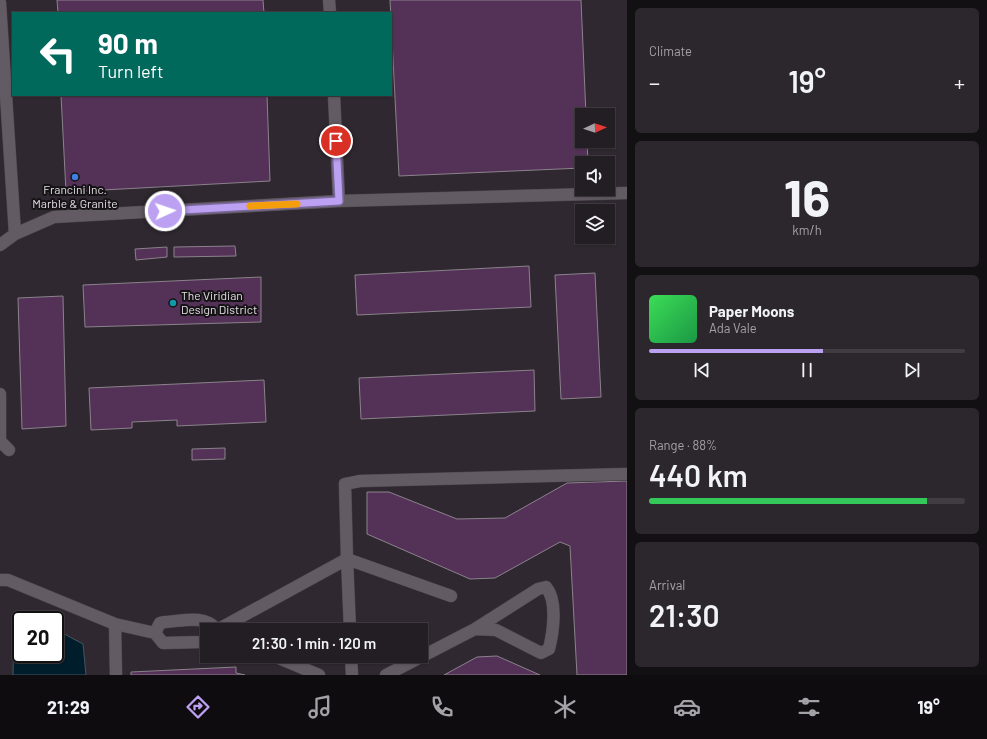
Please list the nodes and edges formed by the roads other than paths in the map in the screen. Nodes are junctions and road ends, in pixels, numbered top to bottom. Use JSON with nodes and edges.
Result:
{"nodes":[{"id":1,"x":329,"y":0,"type":"edge"},
{"id":2,"x":0,"y":3,"type":"edge"},
{"id":3,"x":330,"y":12,"type":"edge"},
{"id":4,"x":334,"y":96,"type":"edge"},
{"id":5,"x":627,"y":193,"type":"edge"},
{"id":6,"x":339,"y":201,"type":"junction"},
{"id":7,"x":15,"y":234,"type":"junction"},
{"id":8,"x":0,"y":245,"type":"edge"},
{"id":9,"x":0,"y":394,"type":"edge"},
{"id":10,"x":9,"y":450,"type":"dead end"},
{"id":11,"x":627,"y":474,"type":"edge"},
{"id":12,"x":347,"y":559,"type":"junction"},
{"id":13,"x":0,"y":580,"type":"edge"},
{"id":14,"x":451,"y":596,"type":"dead end"},
{"id":15,"x":211,"y":623,"type":"edge"},
{"id":16,"x":230,"y":623,"type":"edge"},
{"id":17,"x":350,"y":623,"type":"edge"},
{"id":18,"x":115,"y":624,"type":"junction"},
{"id":19,"x":475,"y":629,"type":"junction"},
{"id":20,"x":155,"y":632,"type":"junction"},
{"id":21,"x":200,"y":642,"type":"edge"},
{"id":22,"x":291,"y":663,"type":"edge"},
{"id":23,"x":352,"y":663,"type":"edge"},
{"id":24,"x":116,"y":675,"type":"edge"},
{"id":25,"x":319,"y":675,"type":"edge"},
{"id":26,"x":352,"y":675,"type":"edge"},
{"id":27,"x":386,"y":675,"type":"edge"}],
"edges":[{"from":1,"to":3,"type":"lane"},
{"from":2,"to":7,"type":"lane"},
{"from":4,"to":6,"type":"lane"},
{"from":5,"to":6,"type":"lane"},
{"from":6,"to":7,"type":"lane"},
{"from":7,"to":8,"type":"lane"},
{"from":9,"to":10,"type":"lane"},
{"from":11,"to":12,"type":"lane"},
{"from":12,"to":14,"type":"lane"},
{"from":12,"to":16,"type":"lane"},
{"from":12,"to":17,"type":"lane"},
{"from":13,"to":18,"type":"lane"},
{"from":15,"to":20,"type":"lane"},
{"from":18,"to":20,"type":"lane"},
{"from":18,"to":24,"type":"lane"},
{"from":19,"to":19,"type":"lane"},
{"from":19,"to":27,"type":"lane"},
{"from":20,"to":21,"type":"lane"},
{"from":22,"to":25,"type":"lane"},
{"from":23,"to":26,"type":"lane"}]}
